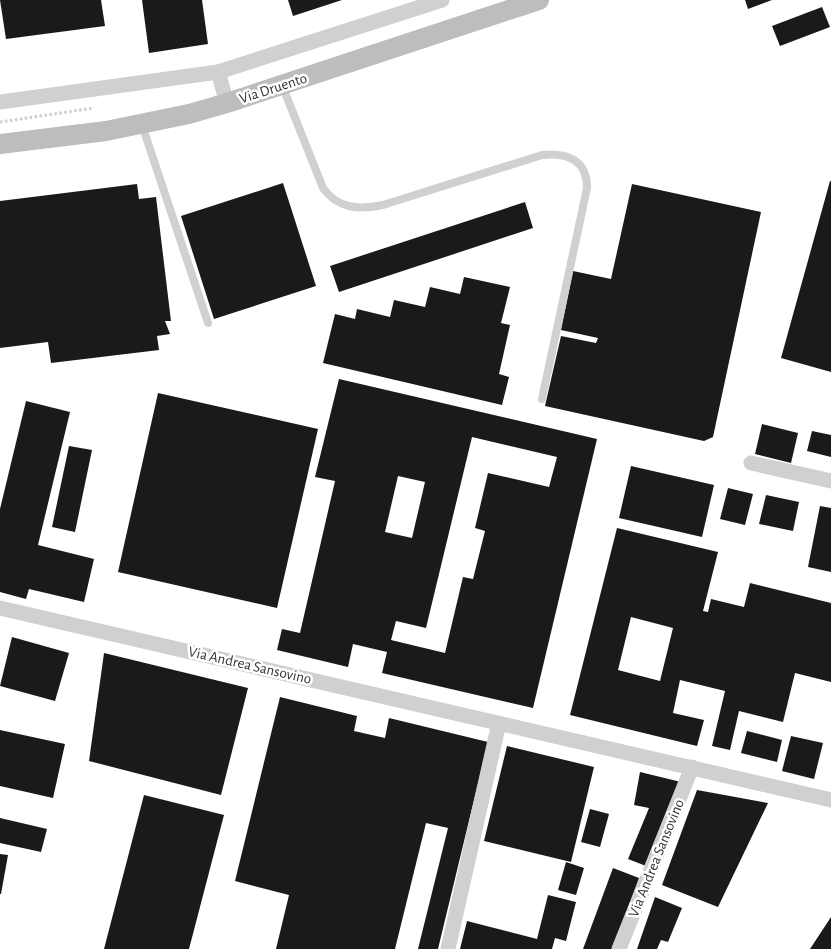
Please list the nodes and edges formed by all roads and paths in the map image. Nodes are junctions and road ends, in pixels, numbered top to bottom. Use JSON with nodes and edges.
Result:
{"nodes":[{"id":1,"x":442,"y":0,"type":"edge"},
{"id":2,"x":539,"y":0,"type":"edge"},
{"id":3,"x":218,"y":72,"type":"junction"},
{"id":4,"x":282,"y":85,"type":"junction"},
{"id":5,"x":0,"y":102,"type":"edge"},
{"id":6,"x":227,"y":103,"type":"junction"},
{"id":7,"x":142,"y":125,"type":"junction"},
{"id":8,"x":0,"y":144,"type":"edge"},
{"id":9,"x":208,"y":323,"type":"dead end"},
{"id":10,"x":542,"y":399,"type":"dead end"},
{"id":11,"x":751,"y":463,"type":"dead end"},
{"id":12,"x":831,"y":482,"type":"edge"},
{"id":13,"x":0,"y":608,"type":"edge"},
{"id":14,"x":500,"y":723,"type":"junction"},
{"id":15,"x":692,"y":768,"type":"junction"},
{"id":16,"x":831,"y":800,"type":"edge"},
{"id":17,"x":448,"y":949,"type":"edge"},
{"id":18,"x":619,"y":949,"type":"edge"}],
"edges":[{"from":1,"to":3,"type":"street"},
{"from":2,"to":4,"type":"street","name":"Via Druento"},
{"from":3,"to":5,"type":"street"},
{"from":3,"to":6,"type":"street"},
{"from":4,"to":6,"type":"street","name":"Via Druento"},
{"from":4,"to":10,"type":"lane"},
{"from":6,"to":7,"type":"street","name":"Via Druento"},
{"from":7,"to":8,"type":"street","name":"Via Druento"},
{"from":7,"to":9,"type":"lane"},
{"from":11,"to":12,"type":"street"},
{"from":13,"to":14,"type":"street","name":"Via Andrea Sansovino"},
{"from":14,"to":15,"type":"street","name":"Via Andrea Sansovino"},
{"from":14,"to":17,"type":"street"},
{"from":15,"to":16,"type":"street","name":"Via Andrea Sansovino"},
{"from":15,"to":18,"type":"street","name":"Via Andrea Sansovino"}]}
